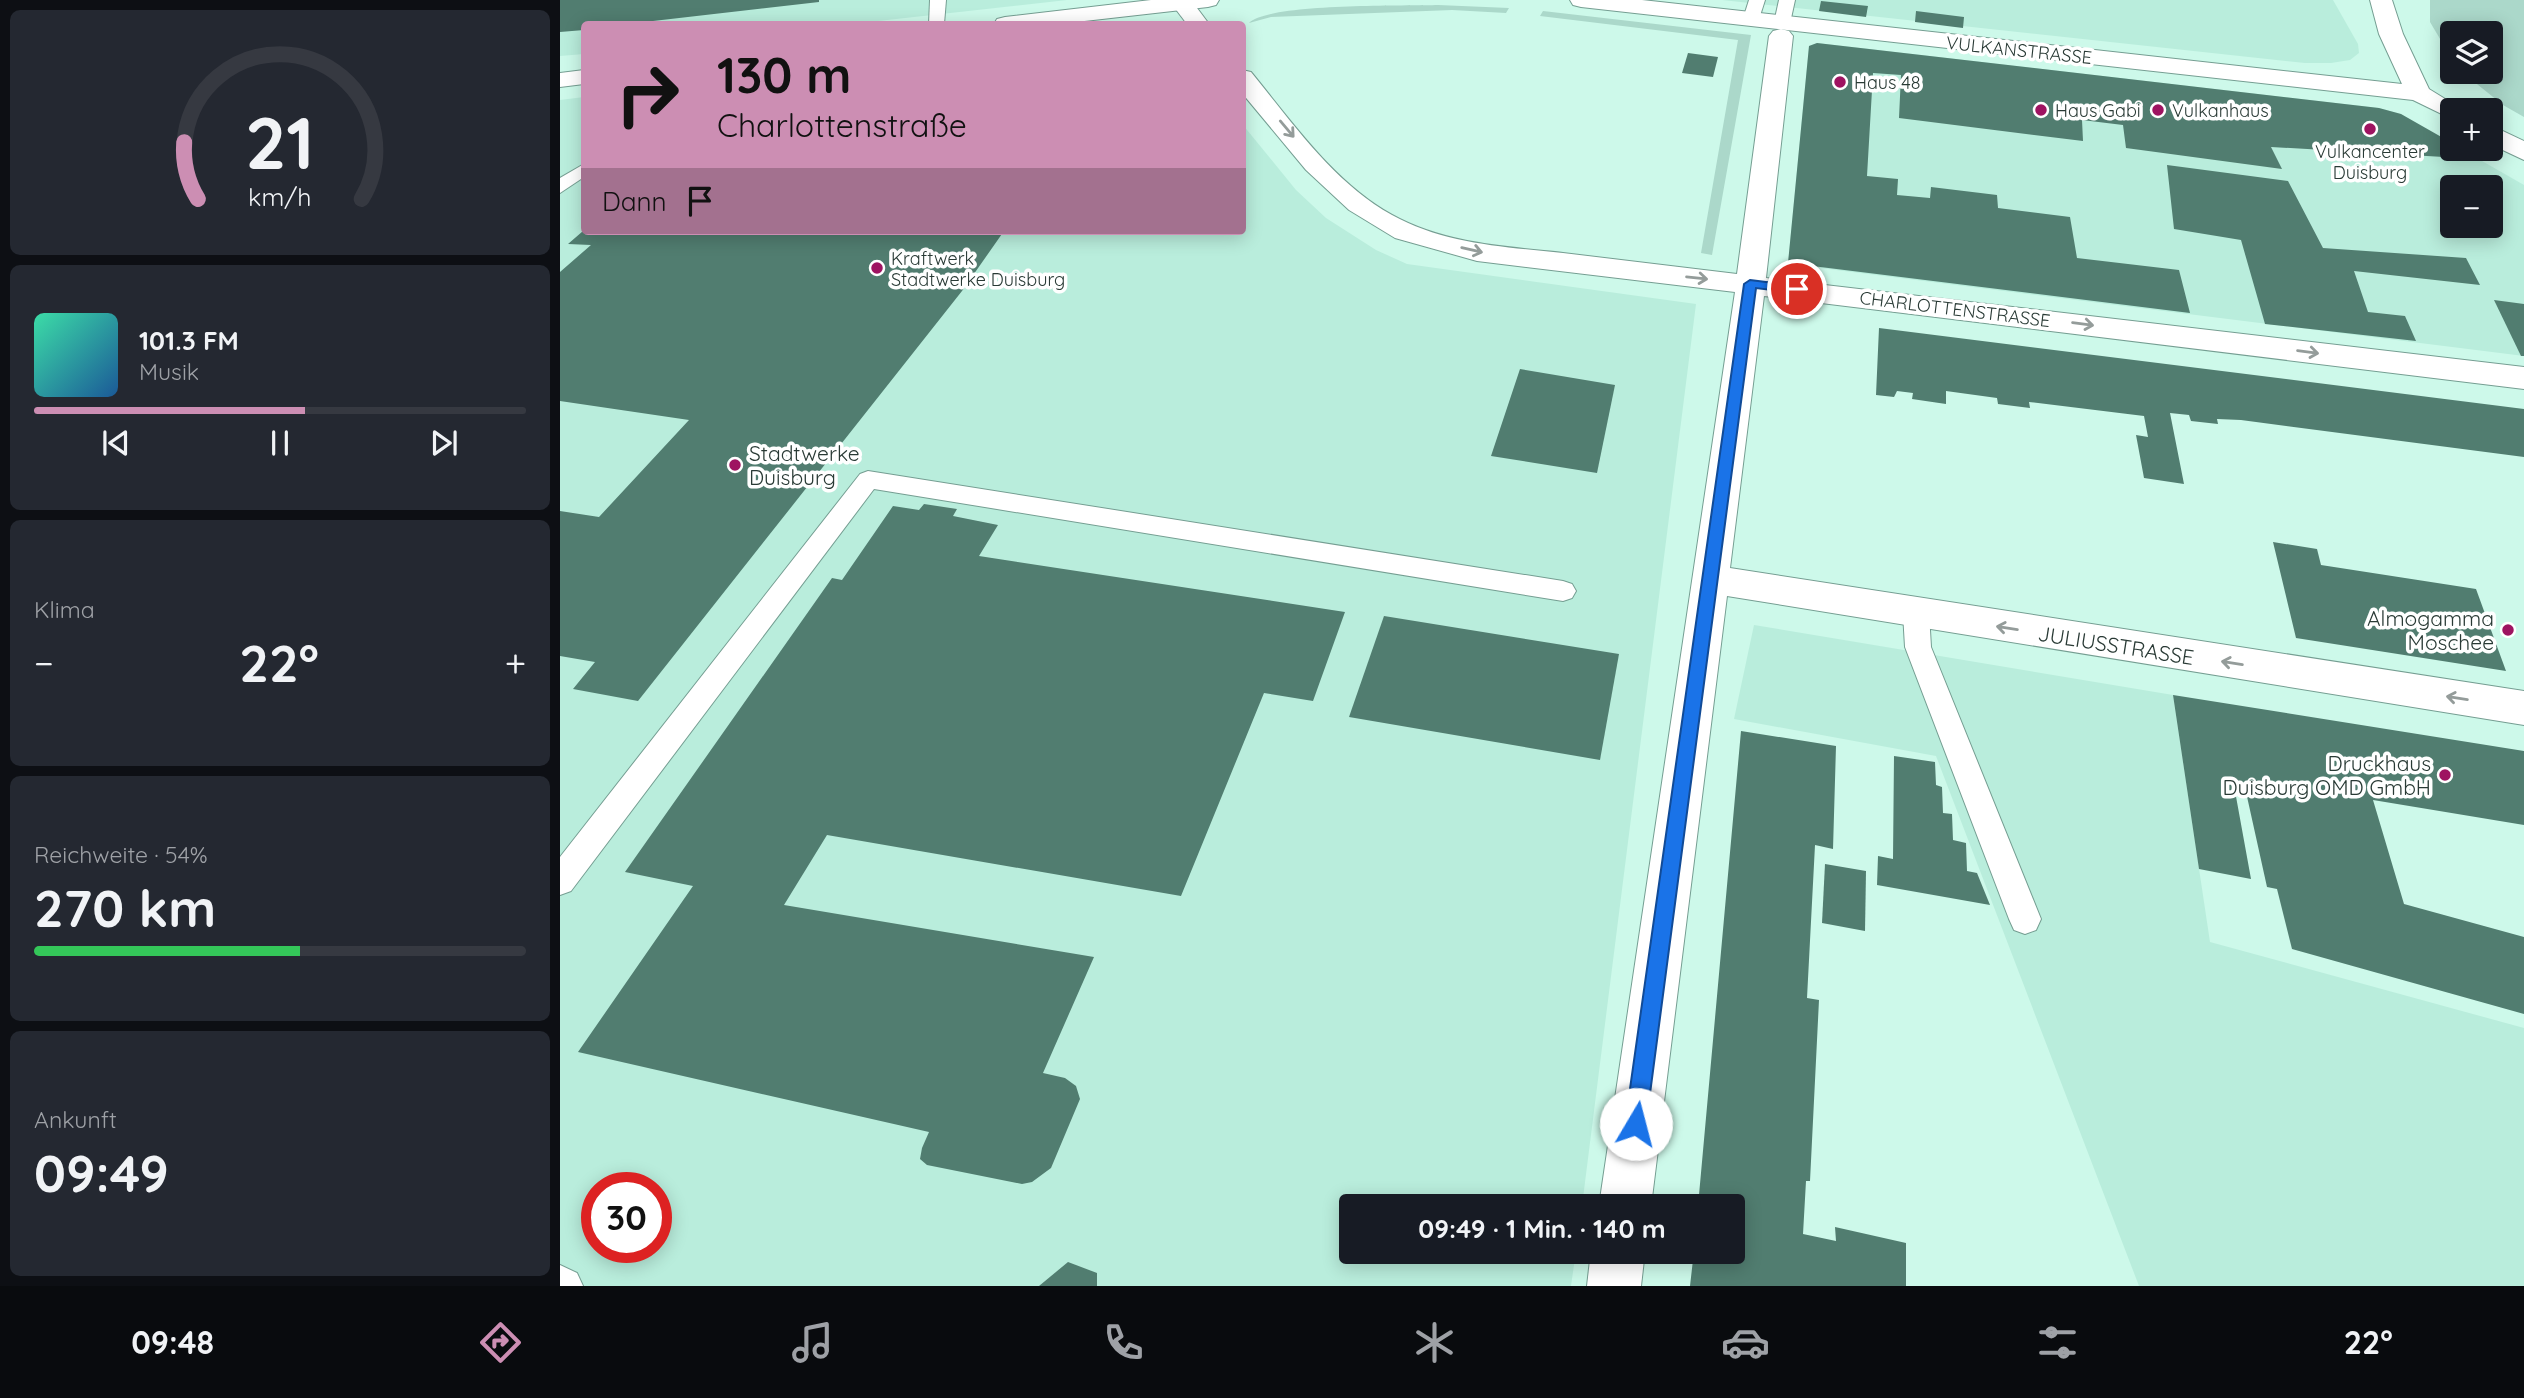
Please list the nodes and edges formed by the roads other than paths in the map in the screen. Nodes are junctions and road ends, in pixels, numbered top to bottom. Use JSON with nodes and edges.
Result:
{"nodes":[{"id":1,"x":938,"y":0,"type":"edge"},
{"id":2,"x":1208,"y":0,"type":"edge"},
{"id":3,"x":1581,"y":0,"type":"edge"},
{"id":4,"x":2381,"y":0,"type":"edge"},
{"id":5,"x":1181,"y":2,"type":"edge"},
{"id":6,"x":1754,"y":10,"type":"edge"},
{"id":7,"x":1070,"y":18,"type":"junction"},
{"id":8,"x":937,"y":21,"type":"edge"},
{"id":9,"x":1038,"y":21,"type":"edge"},
{"id":10,"x":1091,"y":21,"type":"edge"},
{"id":11,"x":1196,"y":21,"type":"edge"},
{"id":12,"x":1782,"y":30,"type":"edge"},
{"id":13,"x":581,"y":77,"type":"edge"},
{"id":14,"x":560,"y":80,"type":"edge"},
{"id":15,"x":1246,"y":82,"type":"edge"},
{"id":16,"x":2419,"y":93,"type":"junction"},
{"id":17,"x":2440,"y":105,"type":"edge"},
{"id":18,"x":2503,"y":140,"type":"edge"},
{"id":19,"x":2524,"y":152,"type":"edge"},
{"id":20,"x":581,"y":171,"type":"edge"},
{"id":21,"x":560,"y":187,"type":"edge"},
{"id":22,"x":1750,"y":284,"type":"junction"},
{"id":23,"x":2524,"y":378,"type":"edge"},
{"id":24,"x":1709,"y":579,"type":"junction"},
{"id":25,"x":1563,"y":591,"type":"dead end"},
{"id":26,"x":1916,"y":613,"type":"junction"},
{"id":27,"x":2524,"y":708,"type":"edge"},
{"id":28,"x":573,"y":844,"type":"edge"},
{"id":29,"x":560,"y":881,"type":"edge"},
{"id":30,"x":2025,"y":919,"type":"dead end"},
{"id":31,"x":1627,"y":1194,"type":"edge"},
{"id":32,"x":1617,"y":1264,"type":"edge"},
{"id":33,"x":1614,"y":1286,"type":"edge"}],
"edges":[{"from":1,"to":8,"type":"lane"},
{"from":2,"to":5,"type":"street"},
{"from":3,"to":6,"type":"street","name":"VULKANSTRASSE"},
{"from":4,"to":16,"type":"street"},
{"from":5,"to":7,"type":"street"},
{"from":5,"to":11,"type":"street"},
{"from":6,"to":12,"type":"street","name":"VULKANSTRASSE"},
{"from":7,"to":9,"type":"street"},
{"from":7,"to":10,"type":"street"},
{"from":12,"to":16,"type":"street","name":"VULKANSTRASSE"},
{"from":12,"to":22,"type":"street"},
{"from":13,"to":14,"type":"street"},
{"from":15,"to":22,"type":"street","name":"CHARLOTTENSTRASSE","one_way":true},
{"from":16,"to":17,"type":"street","name":"VULKANSTRASSE"},
{"from":18,"to":19,"type":"street"},
{"from":20,"to":21,"type":"lane"},
{"from":22,"to":23,"type":"street","name":"CHARLOTTENSTRASSE","one_way":true},
{"from":22,"to":24,"type":"street"},
{"from":24,"to":26,"type":"street","name":"JULIUSSTRASSE"},
{"from":24,"to":31,"type":"street"},
{"from":25,"to":28,"type":"lane"},
{"from":27,"to":26,"type":"street","name":"JULIUSSTRASSE","one_way":true},
{"from":26,"to":30,"type":"lane"},
{"from":28,"to":29,"type":"lane"},
{"from":32,"to":33,"type":"street"}]}
